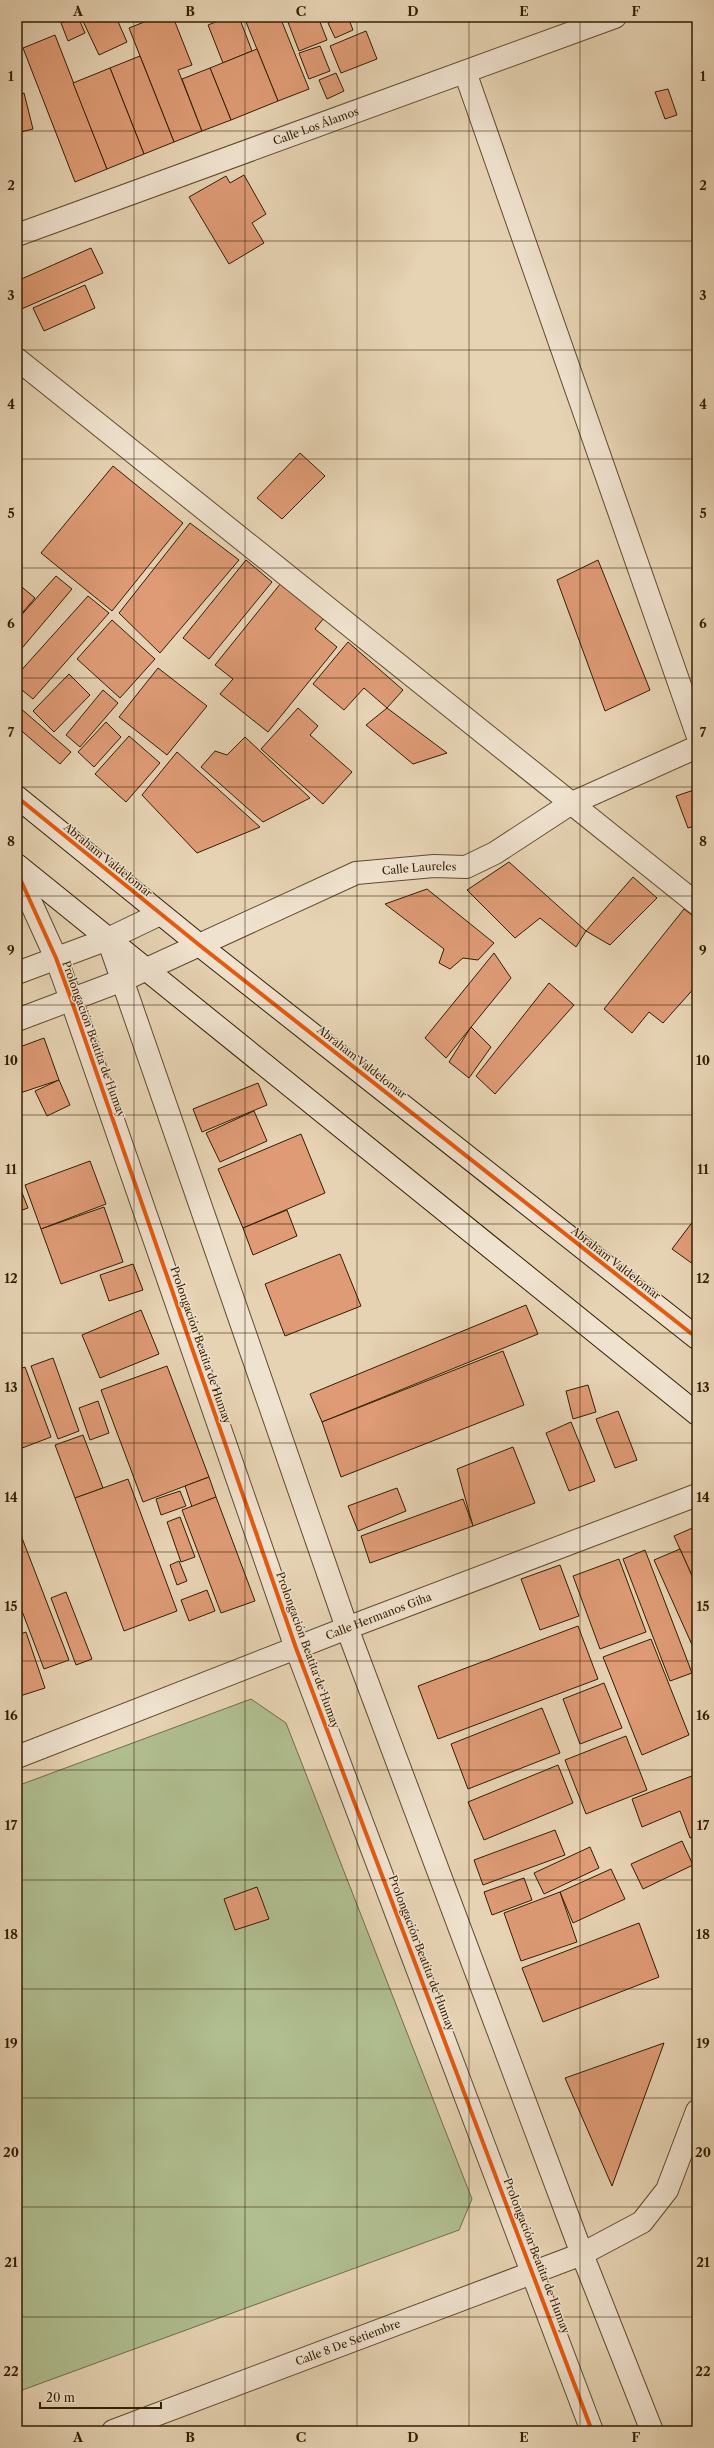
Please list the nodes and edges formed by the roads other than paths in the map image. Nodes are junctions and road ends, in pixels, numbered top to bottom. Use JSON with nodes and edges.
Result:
{"nodes":[{"id":1,"x":615,"y":17,"type":"edge"},
{"id":2,"x":464,"y":72,"type":"junction"},
{"id":3,"x":17,"y":235,"type":"edge"},
{"id":4,"x":17,"y":359,"type":"edge"},
{"id":5,"x":697,"y":734,"type":"edge"},
{"id":6,"x":697,"y":747,"type":"edge"},
{"id":7,"x":17,"y":797,"type":"edge"},
{"id":8,"x":570,"y":804,"type":"junction"},
{"id":9,"x":17,"y":865,"type":"edge"},
{"id":10,"x":17,"y":872,"type":"edge"},
{"id":11,"x":697,"y":904,"type":"edge"},
{"id":12,"x":160,"y":914,"type":"junction"},
{"id":13,"x":108,"y":938,"type":"junction"},
{"id":14,"x":198,"y":944,"type":"junction"},
{"id":15,"x":56,"y":958,"type":"junction"},
{"id":16,"x":146,"y":968,"type":"junction"},
{"id":17,"x":17,"y":973,"type":"edge"},
{"id":18,"x":123,"y":980,"type":"junction"},
{"id":19,"x":71,"y":999,"type":"junction"},
{"id":20,"x":17,"y":1020,"type":"edge"},
{"id":21,"x":697,"y":1338,"type":"edge"},
{"id":22,"x":697,"y":1414,"type":"edge"},
{"id":23,"x":697,"y":1496,"type":"edge"},
{"id":24,"x":347,"y":1628,"type":"junction"},
{"id":25,"x":296,"y":1648,"type":"junction"},
{"id":26,"x":17,"y":1757,"type":"edge"},
{"id":27,"x":697,"y":2111,"type":"edge"},
{"id":28,"x":582,"y":2254,"type":"junction"},
{"id":29,"x":534,"y":2273,"type":"junction"},
{"id":30,"x":113,"y":2431,"type":"edge"},
{"id":31,"x":592,"y":2431,"type":"edge"},
{"id":32,"x":652,"y":2431,"type":"edge"}],
"edges":[{"from":1,"to":2,"type":"street","name":"Calle Los Álamos"},
{"from":2,"to":3,"type":"street","name":"Calle Los Álamos"},
{"from":2,"to":5,"type":"street"},
{"from":4,"to":8,"type":"street"},
{"from":6,"to":8,"type":"street","name":"Calle Laureles"},
{"from":7,"to":12,"type":"street","name":"Abraham Valdelomar"},
{"from":8,"to":11,"type":"street"},
{"from":8,"to":14,"type":"street","name":"Calle Laureles"},
{"from":9,"to":13,"type":"street"},
{"from":10,"to":15,"type":"street","name":"Prolongación Beatita de Humay"},
{"from":12,"to":13,"type":"street"},
{"from":12,"to":14,"type":"street","name":"Abraham Valdelomar"},
{"from":13,"to":15,"type":"street"},
{"from":13,"to":16,"type":"street"},
{"from":13,"to":18,"type":"street"},
{"from":14,"to":16,"type":"street","name":"Calle Laureles"},
{"from":14,"to":21,"type":"street","name":"Abraham Valdelomar"},
{"from":15,"to":17,"type":"street"},
{"from":15,"to":19,"type":"street","name":"Prolongación Beatita de Humay"},
{"from":16,"to":18,"type":"street","name":"Calle Laureles"},
{"from":16,"to":22,"type":"street"},
{"from":18,"to":19,"type":"street","name":"Calle Laureles"},
{"from":18,"to":24,"type":"street"},
{"from":19,"to":20,"type":"street","name":"Calle Laureles"},
{"from":19,"to":25,"type":"street","name":"Prolongación Beatita de Humay"},
{"from":23,"to":24,"type":"street","name":"Calle Hermanos Giha"},
{"from":24,"to":25,"type":"street","name":"Calle Hermanos Giha"},
{"from":24,"to":28,"type":"street"},
{"from":25,"to":26,"type":"street","name":"Calle Hermanos Giha"},
{"from":25,"to":29,"type":"street","name":"Prolongación Beatita de Humay"},
{"from":27,"to":28,"type":"street","name":"Calle 8 De Setiembre"},
{"from":28,"to":29,"type":"street","name":"Calle 8 De Setiembre"},
{"from":28,"to":32,"type":"street"},
{"from":29,"to":30,"type":"street","name":"Calle 8 De Setiembre"},
{"from":29,"to":31,"type":"street","name":"Prolongación Beatita de Humay"}]}
